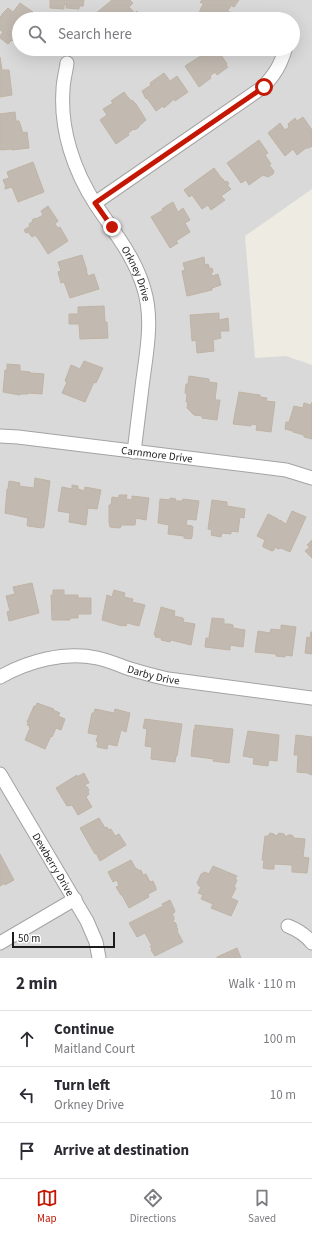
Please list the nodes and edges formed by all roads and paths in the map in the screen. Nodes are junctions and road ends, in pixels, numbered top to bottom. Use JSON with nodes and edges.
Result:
{"nodes":[{"id":1,"x":283,"y":56,"type":"edge"},
{"id":2,"x":67,"y":63,"type":"dead end"},
{"id":3,"x":95,"y":203,"type":"junction"},
{"id":4,"x":0,"y":436,"type":"edge"},
{"id":5,"x":134,"y":452,"type":"junction"},
{"id":6,"x":312,"y":478,"type":"edge"},
{"id":7,"x":0,"y":677,"type":"edge"},
{"id":8,"x":312,"y":698,"type":"edge"},
{"id":9,"x":0,"y":774,"type":"edge"},
{"id":10,"x":75,"y":899,"type":"junction"},
{"id":11,"x":288,"y":926,"type":"dead end"},
{"id":12,"x":0,"y":943,"type":"edge"},
{"id":13,"x":312,"y":943,"type":"edge"},
{"id":14,"x":99,"y":958,"type":"edge"}],
"edges":[{"from":1,"to":3,"type":"street"},
{"from":2,"to":3,"type":"street","name":"Orkney Drive"},
{"from":3,"to":5,"type":"street","name":"Orkney Drive"},
{"from":4,"to":5,"type":"street","name":"Carnmore Drive"},
{"from":5,"to":6,"type":"street","name":"Carnmore Drive"},
{"from":7,"to":8,"type":"street","name":"Darby Drive"},
{"from":9,"to":10,"type":"street","name":"Dewberry Drive"},
{"from":10,"to":12,"type":"street"},
{"from":10,"to":14,"type":"street","name":"Dewberry Drive"},
{"from":11,"to":13,"type":"street"}]}
